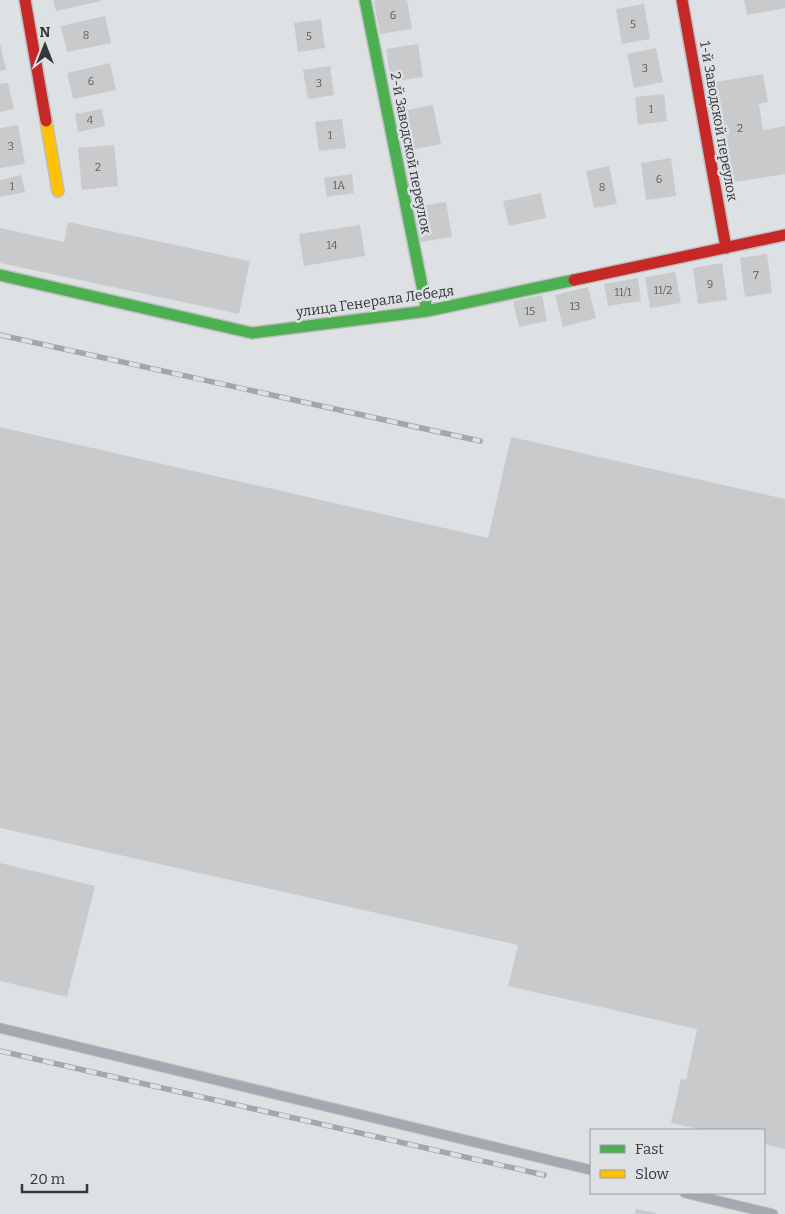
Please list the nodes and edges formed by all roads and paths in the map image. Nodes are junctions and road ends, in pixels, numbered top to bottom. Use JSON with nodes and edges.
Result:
{"nodes":[{"id":1,"x":25,"y":0,"type":"edge"},
{"id":2,"x":365,"y":0,"type":"edge"},
{"id":3,"x":682,"y":0,"type":"edge"},
{"id":4,"x":58,"y":191,"type":"dead end"},
{"id":5,"x":785,"y":235,"type":"edge"},
{"id":6,"x":726,"y":248,"type":"junction"},
{"id":7,"x":0,"y":275,"type":"edge"},
{"id":8,"x":427,"y":311,"type":"junction"},
{"id":9,"x":0,"y":1028,"type":"edge"},
{"id":10,"x":590,"y":1170,"type":"edge"},
{"id":11,"x":689,"y":1194,"type":"edge"},
{"id":12,"x":773,"y":1214,"type":"edge"}],
"edges":[{"from":1,"to":4,"type":"street"},
{"from":2,"to":8,"type":"street","name":"2-й Заводской переулок"},
{"from":3,"to":6,"type":"street","name":"1-й Заводской переулок"},
{"from":5,"to":6,"type":"street","name":"улица Генерала Лебедя"},
{"from":6,"to":8,"type":"street","name":"улица Генерала Лебедя"},
{"from":7,"to":8,"type":"street","name":"улица Генерала Лебедя"},
{"from":9,"to":10,"type":"lane"},
{"from":11,"to":12,"type":"lane"}]}
